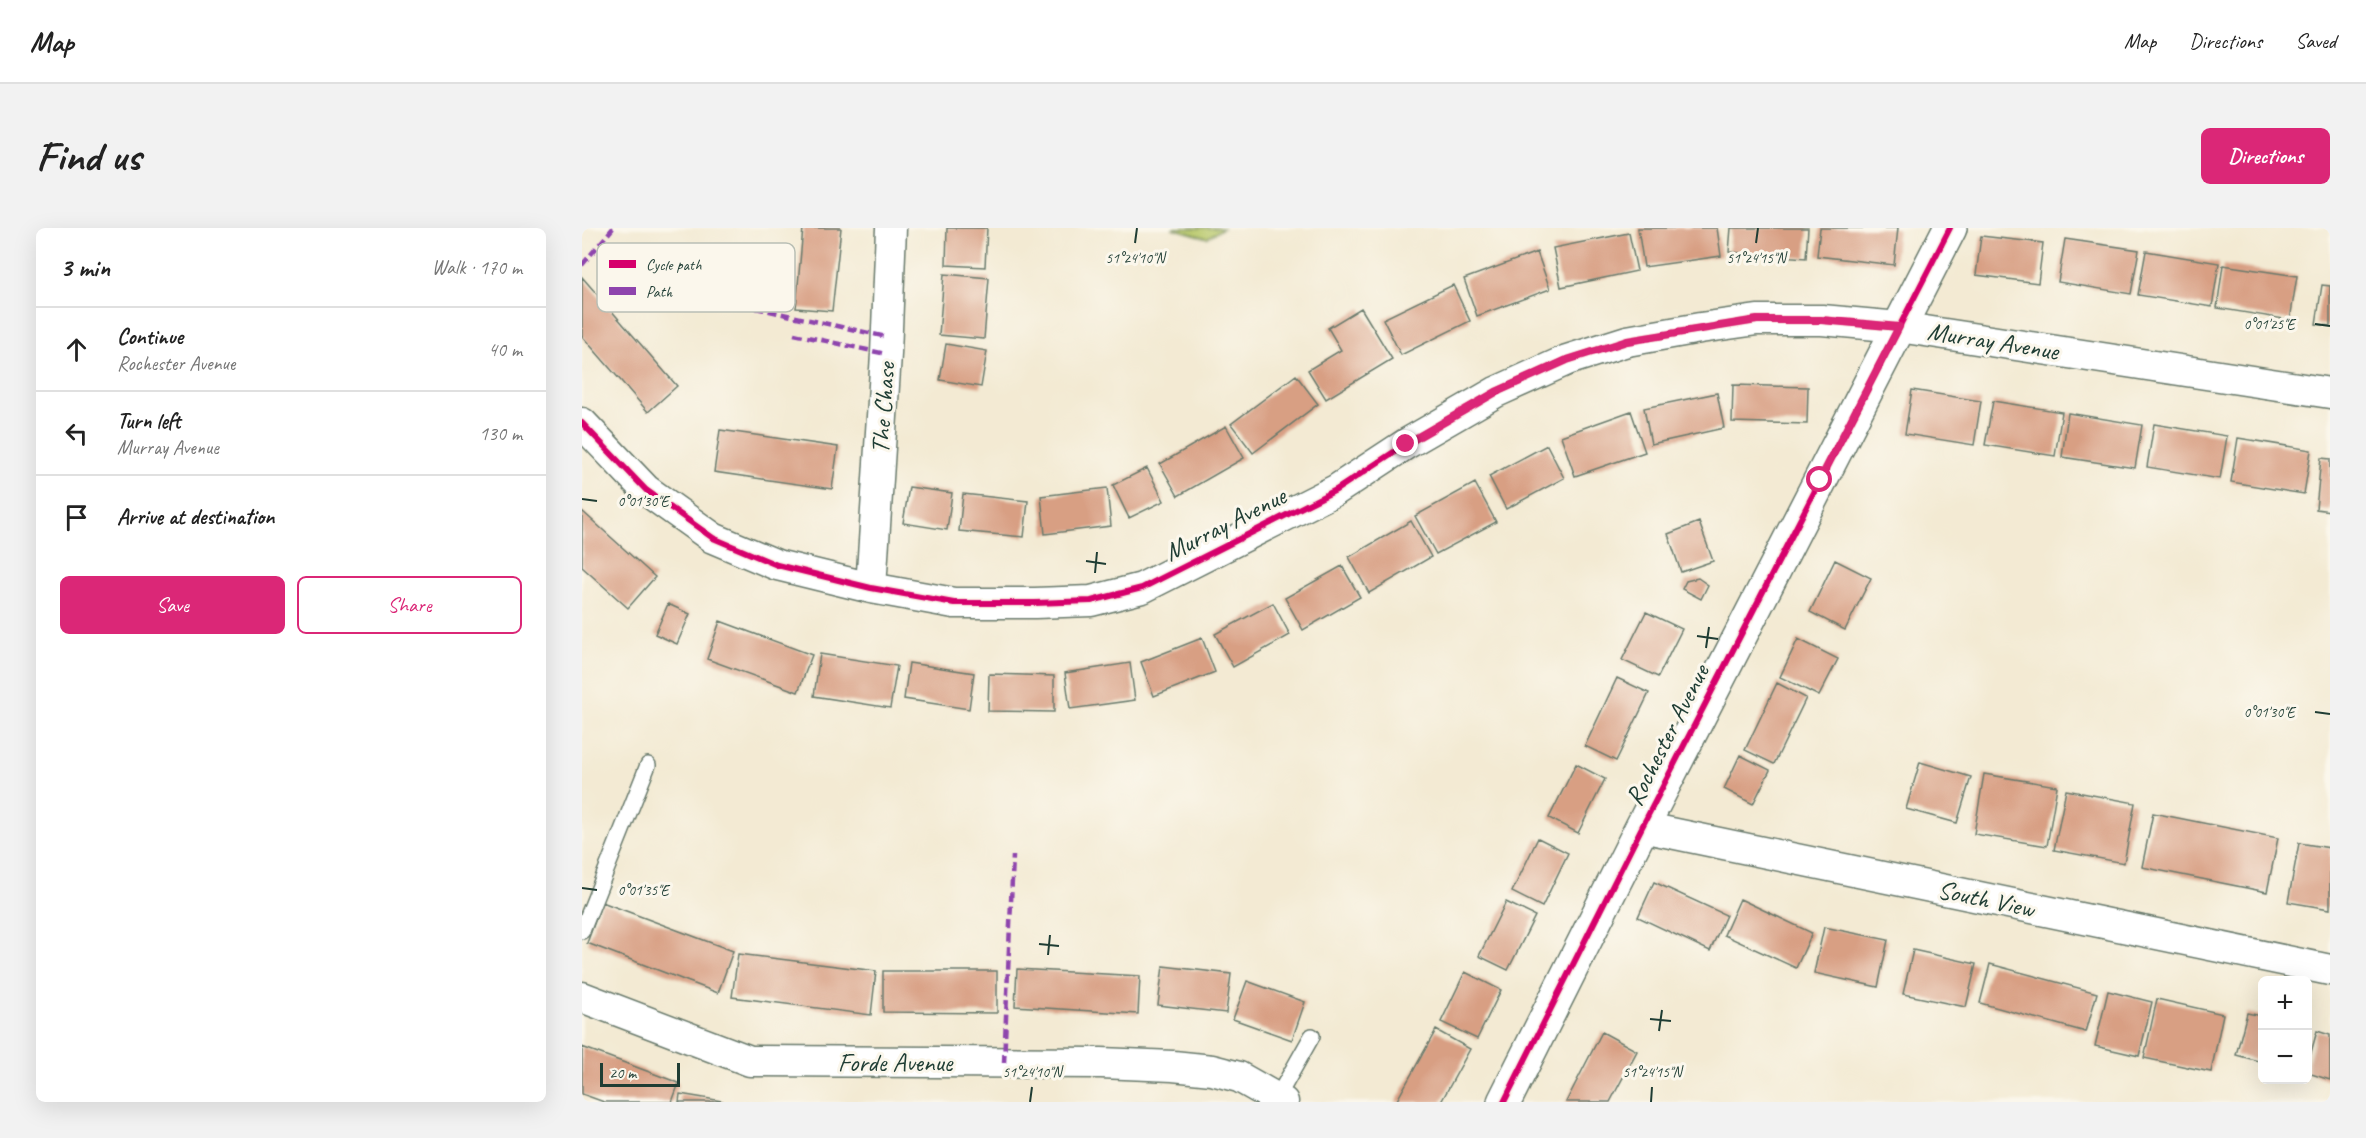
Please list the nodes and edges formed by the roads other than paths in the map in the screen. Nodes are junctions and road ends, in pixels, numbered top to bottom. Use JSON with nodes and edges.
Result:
{"nodes":[{"id":1,"x":891,"y":228,"type":"edge"},
{"id":2,"x":1950,"y":228,"type":"edge"},
{"id":3,"x":1899,"y":327,"type":"junction"},
{"id":4,"x":2330,"y":393,"type":"edge"},
{"id":5,"x":586,"y":436,"type":"edge"},
{"id":6,"x":871,"y":588,"type":"junction"},
{"id":7,"x":648,"y":765,"type":"dead end"},
{"id":8,"x":1642,"y":827,"type":"junction"},
{"id":9,"x":582,"y":931,"type":"edge"},
{"id":10,"x":2330,"y":970,"type":"edge"},
{"id":11,"x":582,"y":997,"type":"edge"},
{"id":12,"x":1312,"y":1036,"type":"dead end"},
{"id":13,"x":1280,"y":1100,"type":"edge"},
{"id":14,"x":1504,"y":1102,"type":"edge"}],
"edges":[{"from":1,"to":6,"type":"street","name":"The Chase"},
{"from":2,"to":3,"type":"street","name":"Rochester Avenue"},
{"from":3,"to":4,"type":"street","name":"Murray Avenue"},
{"from":3,"to":6,"type":"street","name":"Murray Avenue"},
{"from":3,"to":8,"type":"street","name":"Rochester Avenue"},
{"from":5,"to":6,"type":"street","name":"Murray Avenue"},
{"from":7,"to":9,"type":"lane"},
{"from":8,"to":10,"type":"street","name":"South View"},
{"from":8,"to":14,"type":"street","name":"Rochester Avenue"},
{"from":11,"to":13,"type":"street","name":"Forde Avenue"},
{"from":12,"to":13,"type":"lane"}]}
